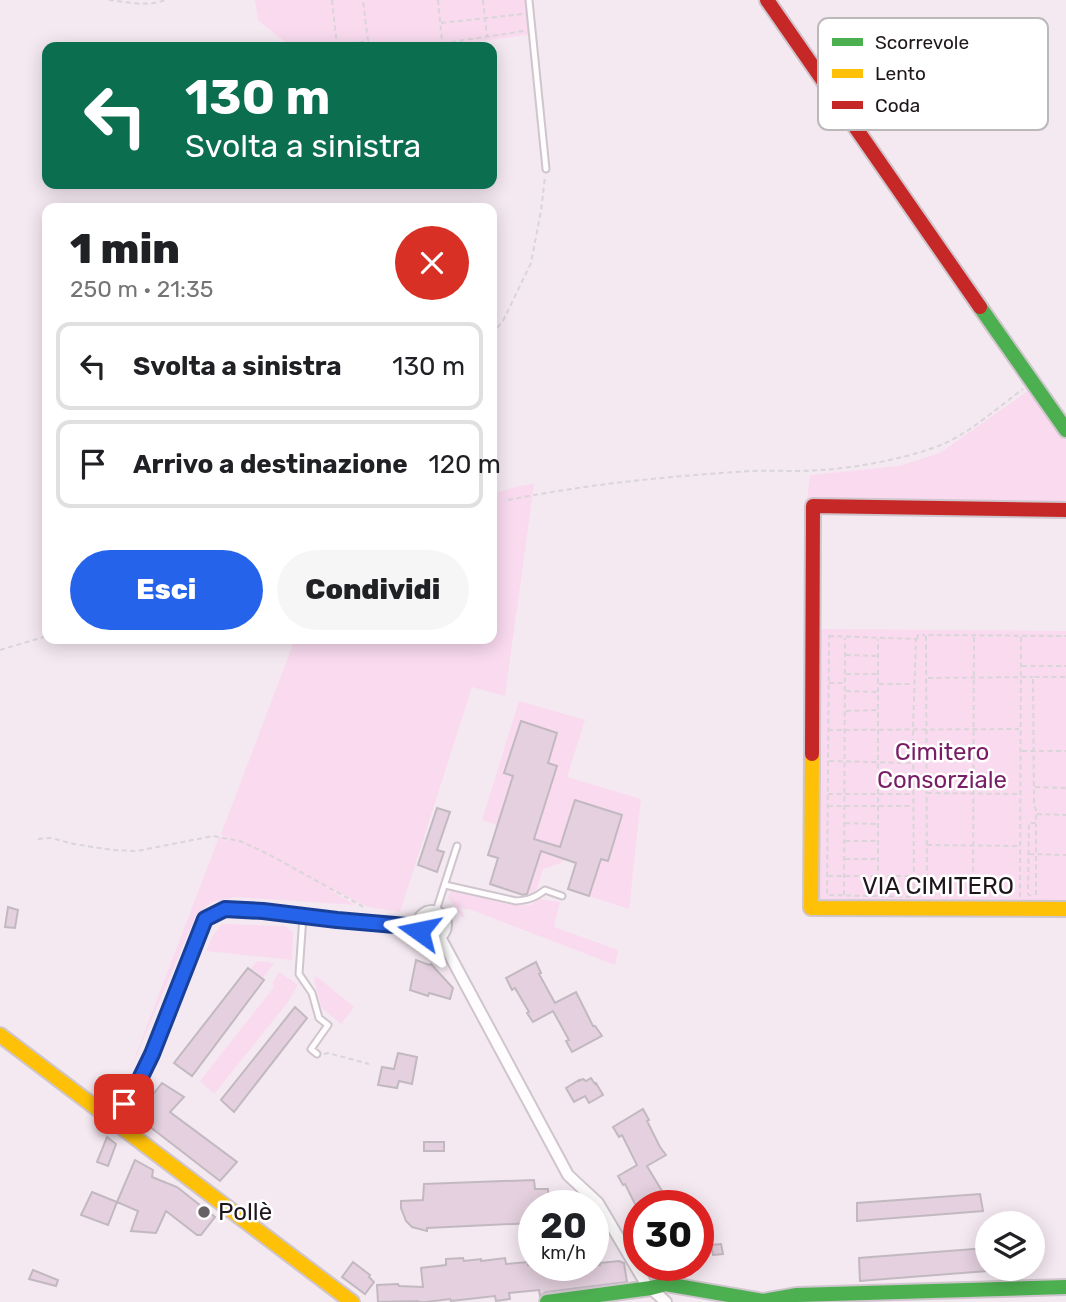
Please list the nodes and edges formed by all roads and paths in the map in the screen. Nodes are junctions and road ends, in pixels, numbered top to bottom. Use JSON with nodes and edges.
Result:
{"nodes":[{"id":1,"x":109,"y":0,"type":"edge"},
{"id":2,"x":165,"y":0,"type":"edge"},
{"id":3,"x":332,"y":0,"type":"edge"},
{"id":4,"x":363,"y":0,"type":"edge"},
{"id":5,"x":438,"y":0,"type":"edge"},
{"id":6,"x":483,"y":0,"type":"edge"},
{"id":7,"x":529,"y":0,"type":"edge"},
{"id":8,"x":767,"y":0,"type":"edge"},
{"id":9,"x":527,"y":13,"type":"dead end"},
{"id":10,"x":485,"y":18,"type":"junction"},
{"id":11,"x":440,"y":23,"type":"junction"},
{"id":12,"x":529,"y":30,"type":"dead end"},
{"id":13,"x":487,"y":37,"type":"junction"},
{"id":14,"x":337,"y":42,"type":"edge"},
{"id":15,"x":360,"y":42,"type":"edge"},
{"id":16,"x":444,"y":42,"type":"edge"},
{"id":17,"x":452,"y":42,"type":"edge"},
{"id":18,"x":818,"y":73,"type":"edge"},
{"id":19,"x":858,"y":130,"type":"edge"},
{"id":20,"x":546,"y":169,"type":"joint"},
{"id":21,"x":497,"y":328,"type":"edge"},
{"id":22,"x":1033,"y":382,"type":"junction"},
{"id":23,"x":1066,"y":430,"type":"edge"},
{"id":24,"x":508,"y":499,"type":"dead end"},
{"id":25,"x":1066,"y":510,"type":"edge"},
{"id":26,"x":926,"y":635,"type":"junction"},
{"id":27,"x":974,"y":635,"type":"junction"},
{"id":28,"x":1021,"y":636,"type":"junction"},
{"id":29,"x":1066,"y":636,"type":"edge"},
{"id":30,"x":42,"y":637,"type":"edge"},
{"id":31,"x":845,"y":637,"type":"junction"},
{"id":32,"x":878,"y":638,"type":"junction"},
{"id":33,"x":916,"y":639,"type":"junction"},
{"id":34,"x":0,"y":650,"type":"edge"},
{"id":35,"x":845,"y":655,"type":"junction"},
{"id":36,"x":878,"y":656,"type":"junction"},
{"id":37,"x":1021,"y":666,"type":"junction"},
{"id":38,"x":1066,"y":666,"type":"edge"},
{"id":39,"x":845,"y":674,"type":"junction"},
{"id":40,"x":878,"y":674,"type":"junction"},
{"id":41,"x":975,"y":677,"type":"junction"},
{"id":42,"x":1021,"y":677,"type":"junction"},
{"id":43,"x":1033,"y":677,"type":"junction"},
{"id":44,"x":1066,"y":677,"type":"edge"},
{"id":45,"x":927,"y":678,"type":"junction"},
{"id":46,"x":828,"y":683,"type":"junction"},
{"id":47,"x":845,"y":683,"type":"junction"},
{"id":48,"x":878,"y":684,"type":"junction"},
{"id":49,"x":914,"y":684,"type":"junction"},
{"id":50,"x":845,"y":691,"type":"junction"},
{"id":51,"x":878,"y":692,"type":"junction"},
{"id":52,"x":878,"y":710,"type":"junction"},
{"id":53,"x":845,"y":711,"type":"junction"},
{"id":54,"x":878,"y":729,"type":"junction"},
{"id":55,"x":913,"y":729,"type":"junction"},
{"id":56,"x":927,"y":729,"type":"junction"},
{"id":57,"x":974,"y":729,"type":"junction"},
{"id":58,"x":1020,"y":729,"type":"junction"},
{"id":59,"x":828,"y":730,"type":"junction"},
{"id":60,"x":845,"y":730,"type":"junction"},
{"id":61,"x":1020,"y":751,"type":"junction"},
{"id":62,"x":1034,"y":751,"type":"junction"},
{"id":63,"x":1066,"y":751,"type":"edge"},
{"id":64,"x":828,"y":761,"type":"junction"},
{"id":65,"x":844,"y":762,"type":"junction"},
{"id":66,"x":878,"y":762,"type":"junction"},
{"id":67,"x":913,"y":762,"type":"junction"},
{"id":68,"x":1034,"y":788,"type":"junction"},
{"id":69,"x":1066,"y":788,"type":"edge"},
{"id":70,"x":926,"y":793,"type":"junction"},
{"id":71,"x":827,"y":794,"type":"junction"},
{"id":72,"x":844,"y":794,"type":"junction"},
{"id":73,"x":878,"y":794,"type":"junction"},
{"id":74,"x":914,"y":794,"type":"junction"},
{"id":75,"x":974,"y":794,"type":"junction"},
{"id":76,"x":1019,"y":794,"type":"junction"},
{"id":77,"x":827,"y":806,"type":"junction"},
{"id":78,"x":844,"y":806,"type":"junction"},
{"id":79,"x":878,"y":806,"type":"junction"},
{"id":80,"x":914,"y":806,"type":"junction"},
{"id":81,"x":1036,"y":814,"type":"junction"},
{"id":82,"x":1066,"y":815,"type":"edge"},
{"id":83,"x":844,"y":823,"type":"junction"},
{"id":84,"x":1036,"y":823,"type":"junction"},
{"id":85,"x":878,"y":824,"type":"junction"},
{"id":86,"x":38,"y":839,"type":"dead end"},
{"id":87,"x":844,"y":841,"type":"junction"},
{"id":88,"x":878,"y":841,"type":"junction"},
{"id":89,"x":926,"y":845,"type":"junction"},
{"id":90,"x":973,"y":845,"type":"junction"},
{"id":91,"x":457,"y":846,"type":"dead end"},
{"id":92,"x":1019,"y":846,"type":"junction"},
{"id":93,"x":1028,"y":854,"type":"junction"},
{"id":94,"x":1036,"y":855,"type":"junction"},
{"id":95,"x":1066,"y":855,"type":"edge"},
{"id":96,"x":844,"y":859,"type":"junction"},
{"id":97,"x":878,"y":859,"type":"junction"},
{"id":98,"x":827,"y":876,"type":"junction"},
{"id":99,"x":844,"y":876,"type":"junction"},
{"id":100,"x":878,"y":876,"type":"junction"},
{"id":101,"x":914,"y":876,"type":"junction"},
{"id":102,"x":445,"y":885,"type":"junction"},
{"id":103,"x":562,"y":896,"type":"dead end"},
{"id":104,"x":844,"y":896,"type":"junction"},
{"id":105,"x":878,"y":896,"type":"junction"},
{"id":106,"x":926,"y":896,"type":"dead end"},
{"id":107,"x":973,"y":897,"type":"dead end"},
{"id":108,"x":1032,"y":898,"type":"junction"},
{"id":109,"x":1066,"y":909,"type":"edge"},
{"id":110,"x":436,"y":911,"type":"junction"},
{"id":111,"x":303,"y":916,"type":"junction"},
{"id":112,"x":363,"y":922,"type":"junction"},
{"id":113,"x":418,"y":927,"type":"junction"},
{"id":114,"x":440,"y":937,"type":"junction"},
{"id":115,"x":0,"y":1035,"type":"edge"},
{"id":116,"x":317,"y":1054,"type":"joint"},
{"id":117,"x":369,"y":1064,"type":"dead end"},
{"id":118,"x":113,"y":1120,"type":"junction"},
{"id":119,"x":1066,"y":1287,"type":"edge"},
{"id":120,"x":651,"y":1288,"type":"junction"},
{"id":121,"x":743,"y":1300,"type":"edge"},
{"id":122,"x":762,"y":1301,"type":"edge"},
{"id":123,"x":352,"y":1302,"type":"edge"},
{"id":124,"x":547,"y":1302,"type":"edge"},
{"id":125,"x":666,"y":1302,"type":"edge"}],
"edges":[{"from":1,"to":2,"type":"path"},
{"from":3,"to":14,"type":"path"},
{"from":4,"to":15,"type":"path"},
{"from":5,"to":11,"type":"path"},
{"from":6,"to":10,"type":"path"},
{"from":7,"to":20,"type":"lane"},
{"from":8,"to":18,"type":"street"},
{"from":9,"to":10,"type":"path"},
{"from":10,"to":11,"type":"path"},
{"from":10,"to":13,"type":"path"},
{"from":11,"to":16,"type":"path"},
{"from":12,"to":13,"type":"path"},
{"from":13,"to":17,"type":"path"},
{"from":19,"to":22,"type":"street"},
{"from":20,"to":21,"type":"path"},
{"from":22,"to":23,"type":"street"},
{"from":22,"to":24,"type":"path"},
{"from":25,"to":109,"type":"street","name":"VIA CIMITERO"},
{"from":26,"to":27,"type":"path"},
{"from":26,"to":33,"type":"path"},
{"from":26,"to":45,"type":"path"},
{"from":27,"to":28,"type":"path"},
{"from":27,"to":41,"type":"path"},
{"from":28,"to":29,"type":"path"},
{"from":28,"to":37,"type":"path"},
{"from":30,"to":34,"type":"path"},
{"from":31,"to":32,"type":"path"},
{"from":31,"to":35,"type":"path"},
{"from":31,"to":46,"type":"path"},
{"from":32,"to":33,"type":"path"},
{"from":32,"to":36,"type":"path"},
{"from":33,"to":49,"type":"path"},
{"from":35,"to":36,"type":"path"},
{"from":35,"to":39,"type":"path"},
{"from":36,"to":40,"type":"path"},
{"from":37,"to":38,"type":"path"},
{"from":37,"to":42,"type":"path"},
{"from":39,"to":40,"type":"path"},
{"from":39,"to":47,"type":"path"},
{"from":40,"to":48,"type":"path"},
{"from":41,"to":42,"type":"path"},
{"from":41,"to":45,"type":"path"},
{"from":41,"to":57,"type":"path"},
{"from":42,"to":43,"type":"path"},
{"from":42,"to":58,"type":"path"},
{"from":43,"to":44,"type":"path"},
{"from":43,"to":62,"type":"path"},
{"from":45,"to":56,"type":"path"},
{"from":46,"to":47,"type":"path"},
{"from":46,"to":59,"type":"path"},
{"from":47,"to":50,"type":"path"},
{"from":48,"to":49,"type":"path"},
{"from":48,"to":51,"type":"path"},
{"from":49,"to":55,"type":"path"},
{"from":50,"to":51,"type":"path"},
{"from":50,"to":53,"type":"path"},
{"from":51,"to":52,"type":"path"},
{"from":52,"to":53,"type":"path"},
{"from":52,"to":54,"type":"path"},
{"from":53,"to":60,"type":"path"},
{"from":54,"to":55,"type":"path"},
{"from":54,"to":60,"type":"path"},
{"from":54,"to":66,"type":"path"},
{"from":55,"to":56,"type":"path"},
{"from":55,"to":67,"type":"path"},
{"from":56,"to":57,"type":"path"},
{"from":56,"to":70,"type":"path"},
{"from":57,"to":58,"type":"path"},
{"from":57,"to":75,"type":"path"},
{"from":58,"to":61,"type":"path"},
{"from":59,"to":60,"type":"path"},
{"from":59,"to":64,"type":"path"},
{"from":60,"to":65,"type":"path"},
{"from":61,"to":62,"type":"path"},
{"from":61,"to":76,"type":"path"},
{"from":62,"to":63,"type":"path"},
{"from":62,"to":68,"type":"path"},
{"from":64,"to":65,"type":"path"},
{"from":64,"to":71,"type":"path"},
{"from":65,"to":66,"type":"path"},
{"from":65,"to":72,"type":"path"},
{"from":66,"to":67,"type":"path"},
{"from":66,"to":73,"type":"path"},
{"from":67,"to":74,"type":"path"},
{"from":68,"to":69,"type":"path"},
{"from":68,"to":81,"type":"path"},
{"from":70,"to":75,"type":"path"},
{"from":70,"to":89,"type":"path"},
{"from":71,"to":72,"type":"path"},
{"from":71,"to":77,"type":"path"},
{"from":72,"to":73,"type":"path"},
{"from":72,"to":78,"type":"path"},
{"from":73,"to":74,"type":"path"},
{"from":73,"to":79,"type":"path"},
{"from":74,"to":80,"type":"path"},
{"from":75,"to":76,"type":"path"},
{"from":75,"to":90,"type":"path"},
{"from":76,"to":92,"type":"path"},
{"from":77,"to":78,"type":"path"},
{"from":77,"to":98,"type":"path"},
{"from":78,"to":79,"type":"path"},
{"from":78,"to":83,"type":"path"},
{"from":79,"to":80,"type":"path"},
{"from":79,"to":85,"type":"path"},
{"from":80,"to":101,"type":"path"},
{"from":81,"to":82,"type":"path"},
{"from":81,"to":84,"type":"path"},
{"from":83,"to":85,"type":"path"},
{"from":83,"to":87,"type":"path"},
{"from":84,"to":93,"type":"path"},
{"from":84,"to":94,"type":"path"},
{"from":85,"to":88,"type":"path"},
{"from":86,"to":112,"type":"path"},
{"from":87,"to":88,"type":"path"},
{"from":87,"to":96,"type":"path"},
{"from":88,"to":97,"type":"path"},
{"from":89,"to":90,"type":"path"},
{"from":89,"to":106,"type":"path"},
{"from":90,"to":92,"type":"path"},
{"from":90,"to":107,"type":"path"},
{"from":91,"to":102,"type":"lane"},
{"from":92,"to":108,"type":"path"},
{"from":93,"to":94,"type":"path"},
{"from":93,"to":108,"type":"path"},
{"from":94,"to":95,"type":"path"},
{"from":94,"to":108,"type":"path"},
{"from":96,"to":97,"type":"path"},
{"from":96,"to":99,"type":"path"},
{"from":97,"to":100,"type":"path"},
{"from":98,"to":99,"type":"path"},
{"from":98,"to":104,"type":"path"},
{"from":99,"to":100,"type":"path"},
{"from":99,"to":104,"type":"path"},
{"from":100,"to":101,"type":"path"},
{"from":100,"to":105,"type":"path"},
{"from":101,"to":105,"type":"path"},
{"from":102,"to":103,"type":"lane"},
{"from":102,"to":110,"type":"lane"},
{"from":104,"to":105,"type":"path"},
{"from":110,"to":113,"type":"street"},
{"from":110,"to":114,"type":"street"},
{"from":111,"to":112,"type":"street"},
{"from":111,"to":116,"type":"lane"},
{"from":111,"to":118,"type":"street"},
{"from":112,"to":113,"type":"street"},
{"from":113,"to":114,"type":"street"},
{"from":114,"to":120,"type":"street"},
{"from":115,"to":118,"type":"street"},
{"from":116,"to":117,"type":"path"},
{"from":118,"to":123,"type":"street"},
{"from":119,"to":122,"type":"street"},
{"from":120,"to":121,"type":"street"},
{"from":120,"to":124,"type":"street"},
{"from":120,"to":125,"type":"street"},
{"from":121,"to":122,"type":"street"}]}
